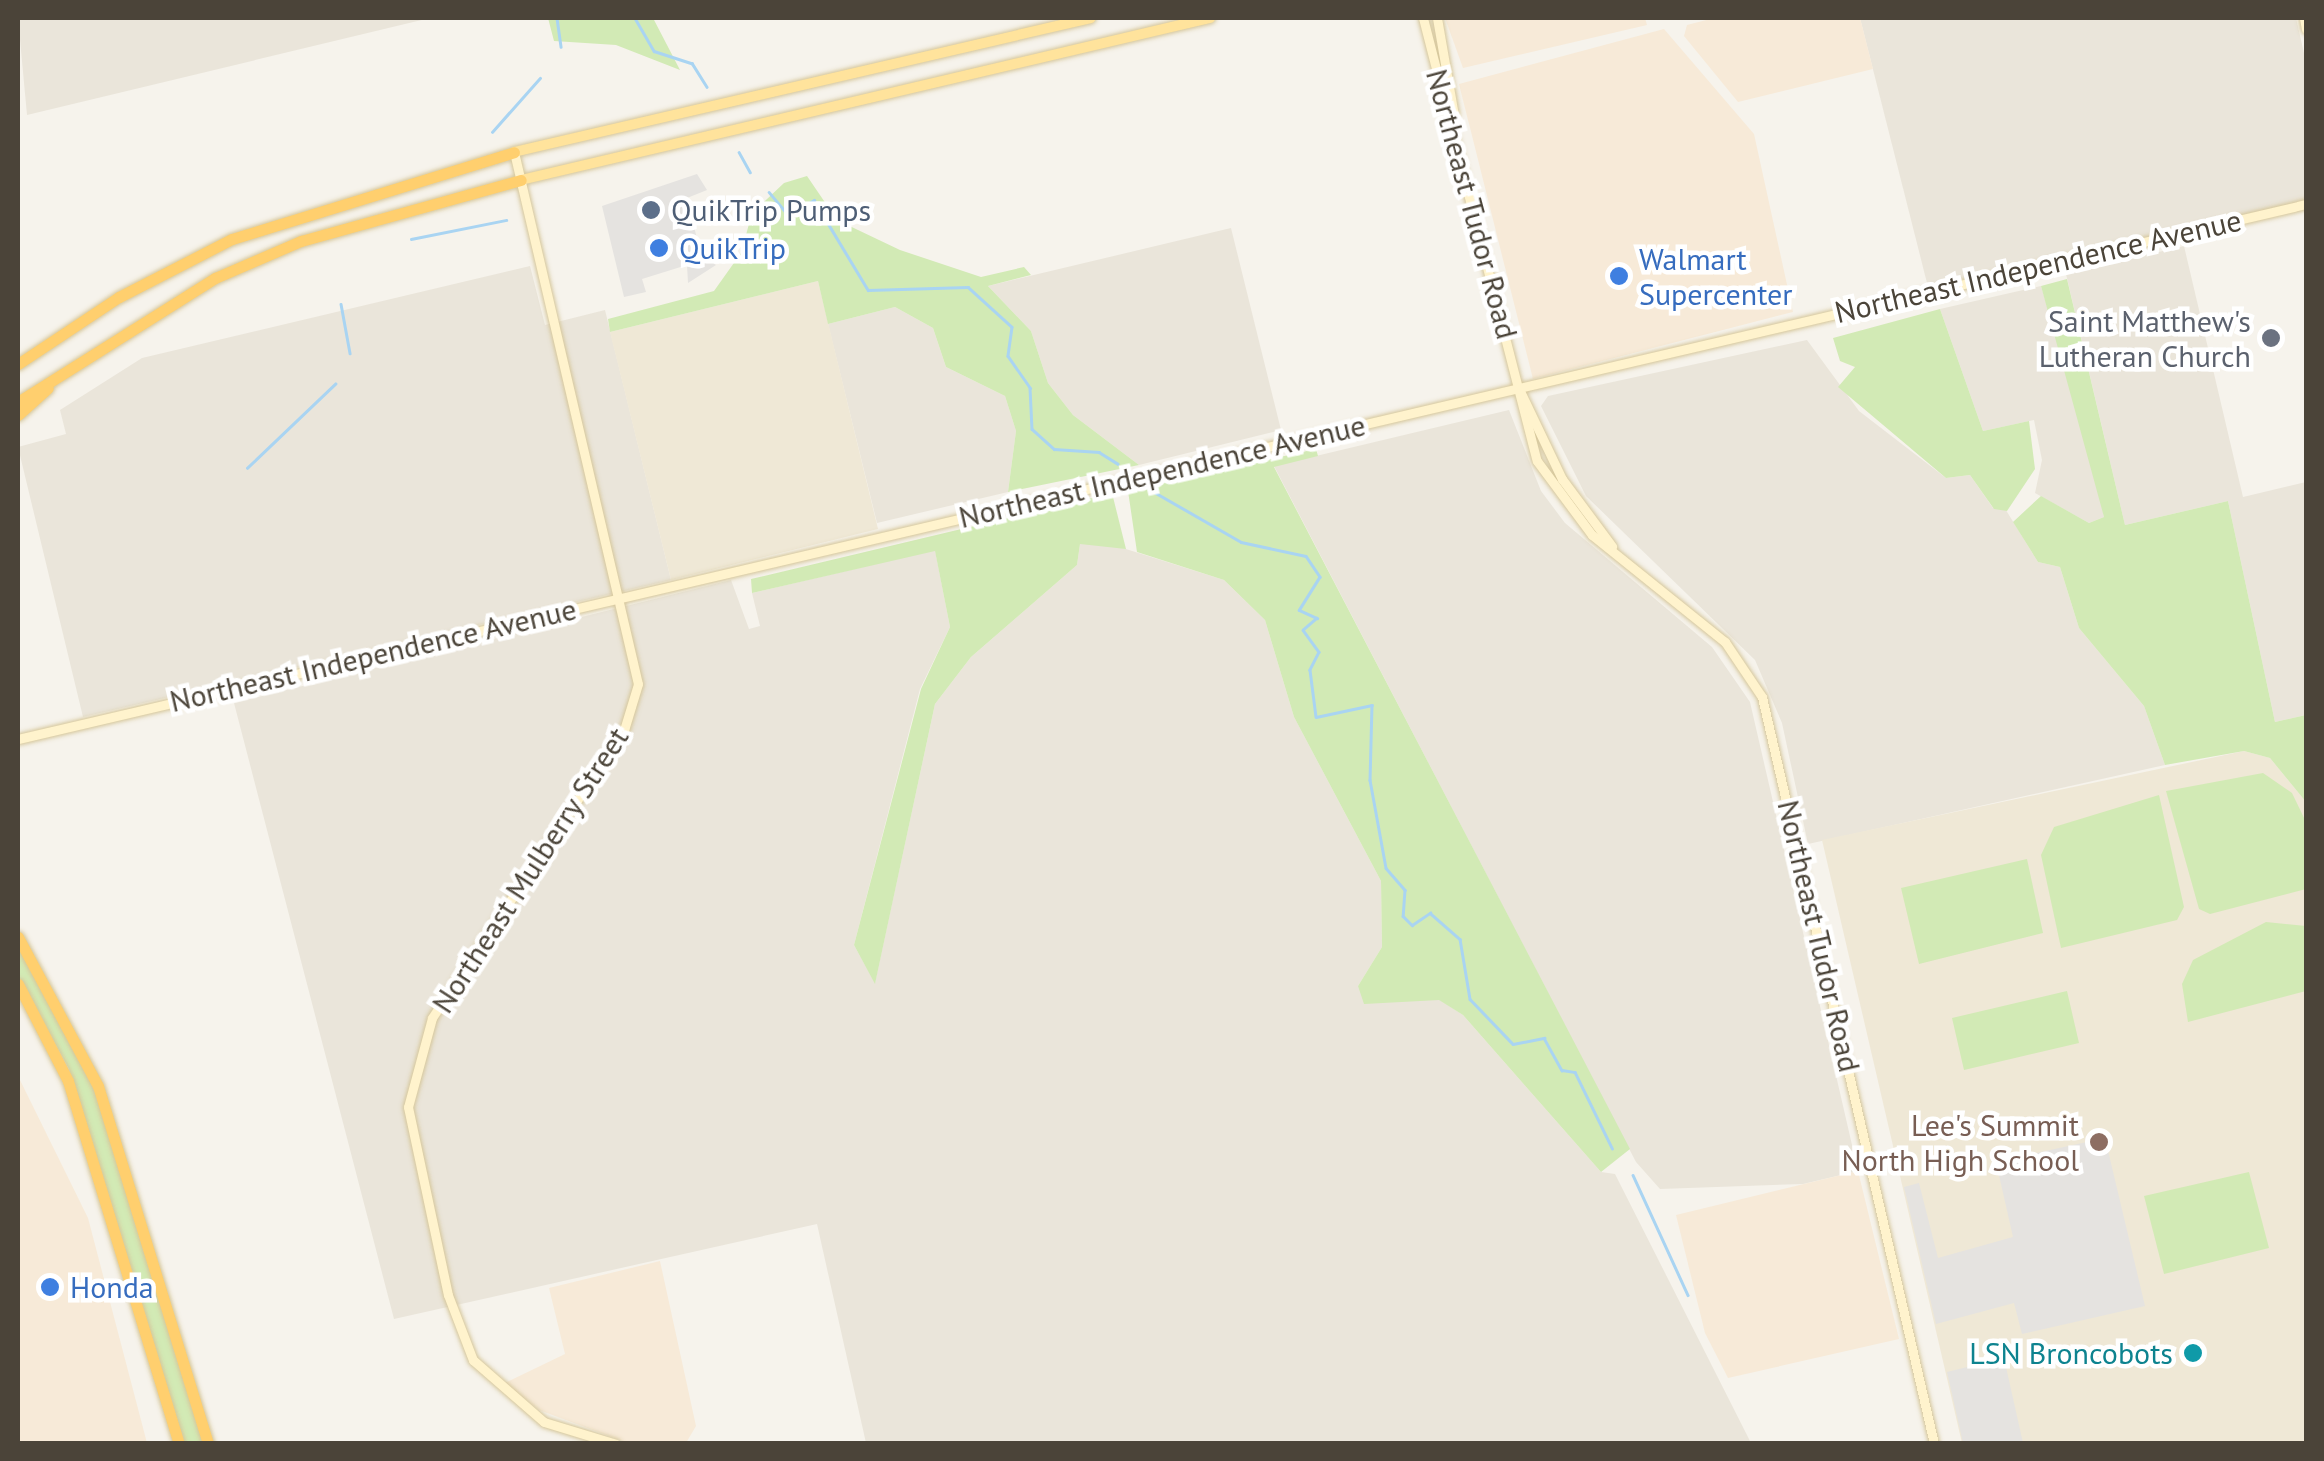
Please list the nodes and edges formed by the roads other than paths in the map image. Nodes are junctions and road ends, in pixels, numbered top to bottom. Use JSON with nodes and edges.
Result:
{"nodes":[{"id":1,"x":1092,"y":18,"type":"edge"},
{"id":2,"x":1210,"y":18,"type":"edge"},
{"id":3,"x":1424,"y":18,"type":"edge"},
{"id":4,"x":1437,"y":18,"type":"edge"},
{"id":5,"x":2304,"y":18,"type":"edge"},
{"id":6,"x":2306,"y":29,"type":"edge"},
{"id":7,"x":1434,"y":59,"type":"junction"},
{"id":8,"x":1450,"y":75,"type":"junction"},
{"id":9,"x":1439,"y":81,"type":"junction"},
{"id":10,"x":1454,"y":90,"type":"junction"},
{"id":11,"x":1454,"y":115,"type":"junction"},
{"id":12,"x":514,"y":152,"type":"junction"},
{"id":13,"x":522,"y":180,"type":"junction"},
{"id":14,"x":2306,"y":204,"type":"edge"},
{"id":15,"x":94,"y":350,"type":"junction"},
{"id":16,"x":18,"y":362,"type":"edge"},
{"id":17,"x":1520,"y":391,"type":"junction"},
{"id":18,"x":18,"y":402,"type":"edge"},
{"id":19,"x":18,"y":415,"type":"edge"},
{"id":20,"x":624,"y":597,"type":"junction"},
{"id":21,"x":18,"y":739,"type":"edge"},
{"id":22,"x":18,"y":936,"type":"edge"},
{"id":23,"x":18,"y":984,"type":"edge"},
{"id":24,"x":179,"y":1444,"type":"edge"},
{"id":25,"x":208,"y":1444,"type":"edge"},
{"id":26,"x":616,"y":1444,"type":"edge"},
{"id":27,"x":1934,"y":1444,"type":"edge"}],
"edges":[{"from":1,"to":12,"type":"main road"},
{"from":2,"to":13,"type":"main road"},
{"from":3,"to":7,"type":"street","name":"Northeast Tudor Road"},
{"from":4,"to":8,"type":"street"},
{"from":5,"to":6,"type":"street"},
{"from":7,"to":8,"type":"street"},
{"from":7,"to":9,"type":"street","name":"Northeast Tudor Road"},
{"from":8,"to":10,"type":"street"},
{"from":9,"to":10,"type":"street"},
{"from":9,"to":11,"type":"street","name":"Northeast Tudor Road"},
{"from":10,"to":11,"type":"street"},
{"from":11,"to":17,"type":"street","name":"Northeast Tudor Road"},
{"from":12,"to":13,"type":"street","name":"Northeast Mulberry Street"},
{"from":12,"to":16,"type":"highway"},
{"from":13,"to":15,"type":"highway"},
{"from":13,"to":20,"type":"street","name":"Northeast Mulberry Street"},
{"from":14,"to":17,"type":"street","name":"Northeast Independence Avenue"},
{"from":15,"to":18,"type":"highway"},
{"from":15,"to":19,"type":"highway"},
{"from":17,"to":20,"type":"street","name":"Northeast Independence Avenue"},
{"from":17,"to":27,"type":"street","name":"Northeast Tudor Road"},
{"from":20,"to":21,"type":"street","name":"Northeast Independence Avenue"},
{"from":20,"to":26,"type":"street","name":"Northeast Mulberry Street"},
{"from":22,"to":25,"type":"highway"},
{"from":23,"to":24,"type":"highway"}]}
